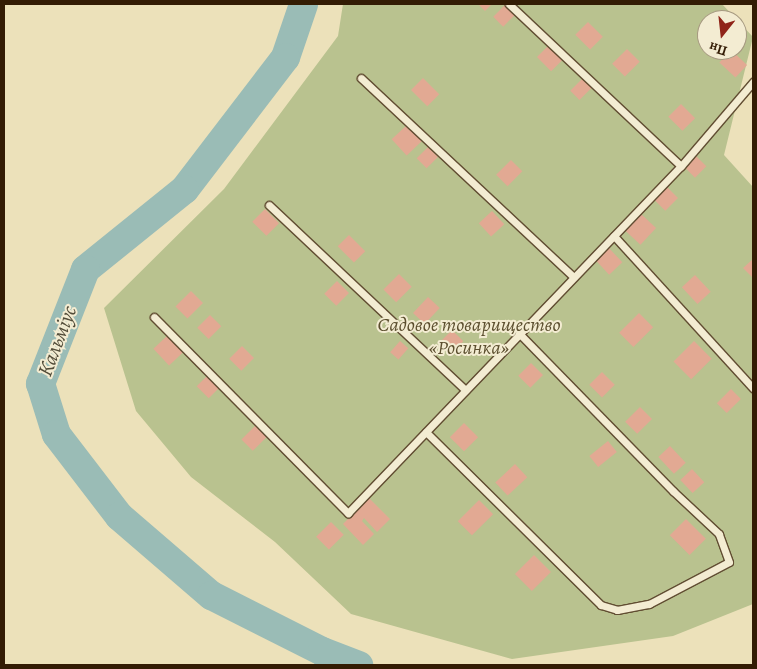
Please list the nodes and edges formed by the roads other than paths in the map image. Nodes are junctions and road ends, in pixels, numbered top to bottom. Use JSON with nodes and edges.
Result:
{"nodes":[{"id":1,"x":509,"y":4,"type":"edge"},
{"id":2,"x":361,"y":78,"type":"dead end"},
{"id":3,"x":753,"y":82,"type":"edge"},
{"id":4,"x":681,"y":166,"type":"junction"},
{"id":5,"x":268,"y":205,"type":"dead end"},
{"id":6,"x":614,"y":236,"type":"junction"},
{"id":7,"x":574,"y":277,"type":"junction"},
{"id":8,"x":154,"y":317,"type":"dead end"},
{"id":9,"x":519,"y":333,"type":"junction"},
{"id":10,"x":753,"y":388,"type":"edge"},
{"id":11,"x":465,"y":390,"type":"junction"},
{"id":12,"x":426,"y":432,"type":"junction"}],
"edges":[{"from":1,"to":4,"type":"lane"},
{"from":2,"to":7,"type":"lane"},
{"from":3,"to":4,"type":"lane"},
{"from":4,"to":6,"type":"lane"},
{"from":5,"to":11,"type":"lane"},
{"from":6,"to":7,"type":"lane"},
{"from":6,"to":10,"type":"lane"},
{"from":7,"to":9,"type":"lane"},
{"from":8,"to":12,"type":"lane"},
{"from":9,"to":11,"type":"lane"},
{"from":9,"to":12,"type":"lane"},
{"from":11,"to":12,"type":"lane"}]}
